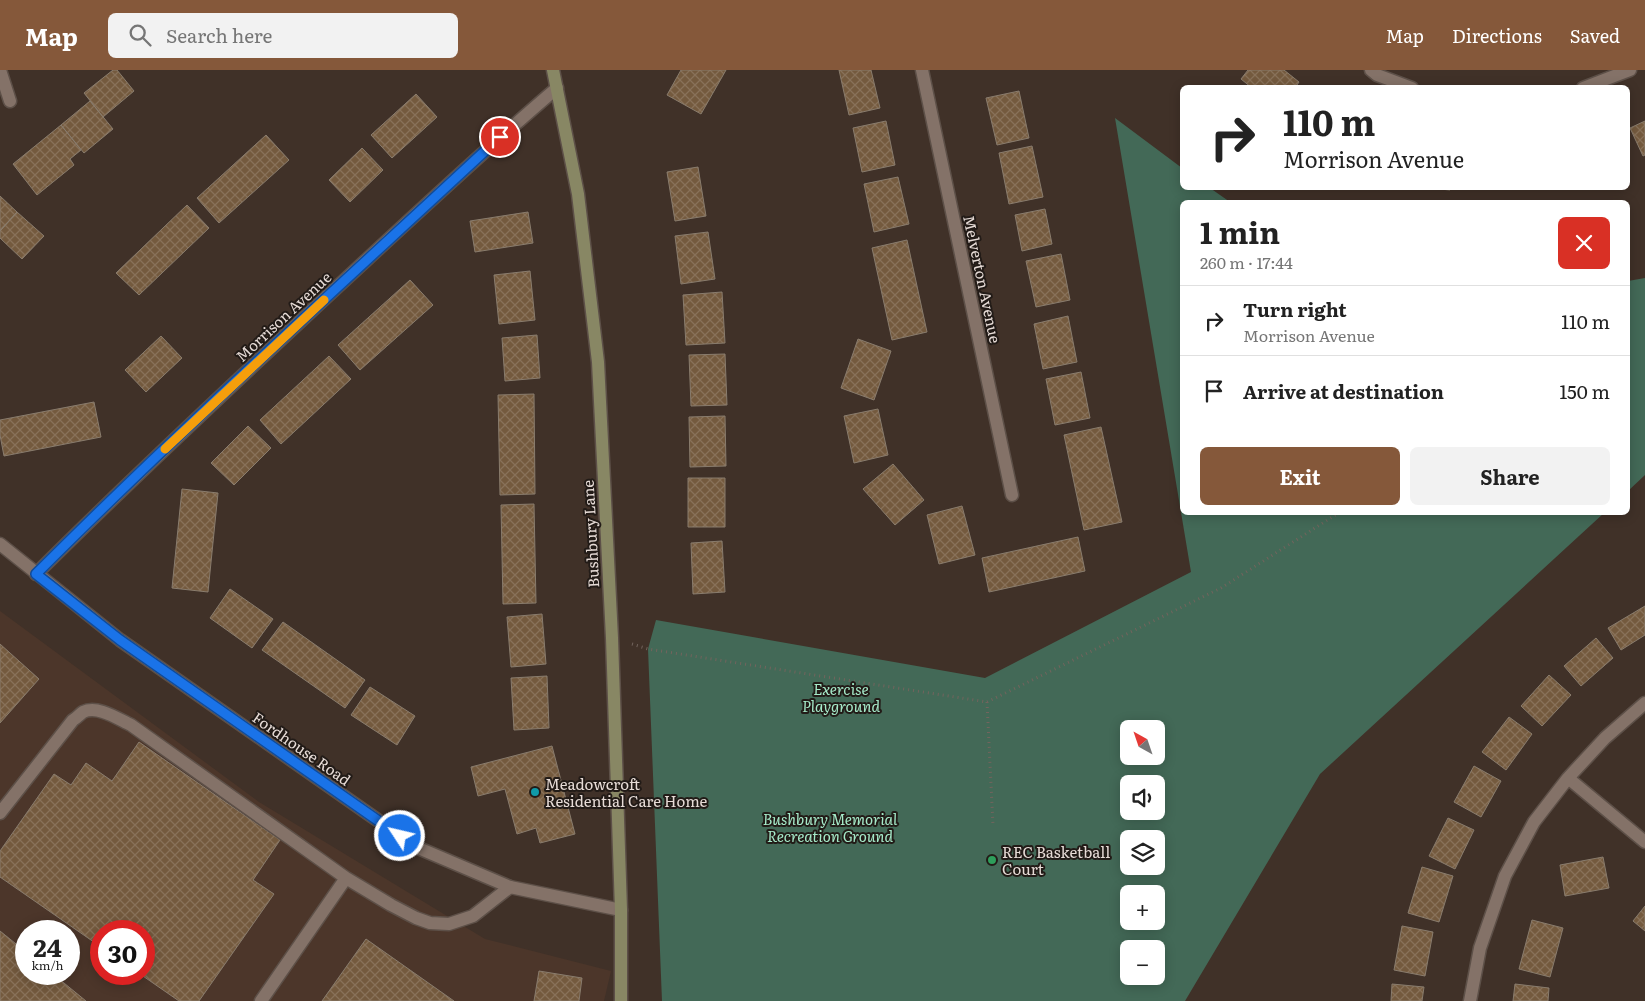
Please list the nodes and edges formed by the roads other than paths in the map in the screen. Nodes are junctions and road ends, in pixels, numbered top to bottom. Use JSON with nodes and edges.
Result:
{"nodes":[{"id":1,"x":0,"y":70,"type":"edge"},
{"id":2,"x":553,"y":70,"type":"edge"},
{"id":3,"x":922,"y":70,"type":"edge"},
{"id":4,"x":1371,"y":70,"type":"edge"},
{"id":5,"x":1630,"y":70,"type":"edge"},
{"id":6,"x":1404,"y":85,"type":"edge"},
{"id":7,"x":1591,"y":85,"type":"edge"},
{"id":8,"x":557,"y":88,"type":"junction"},
{"id":9,"x":10,"y":101,"type":"dead end"},
{"id":10,"x":1012,"y":495,"type":"dead end"},
{"id":11,"x":0,"y":544,"type":"edge"},
{"id":12,"x":36,"y":574,"type":"junction"},
{"id":13,"x":1645,"y":704,"type":"edge"},
{"id":14,"x":1568,"y":778,"type":"junction"},
{"id":15,"x":0,"y":813,"type":"edge"},
{"id":16,"x":1645,"y":842,"type":"edge"},
{"id":17,"x":346,"y":878,"type":"junction"},
{"id":18,"x":510,"y":887,"type":"junction"},
{"id":19,"x":621,"y":910,"type":"junction"},
{"id":20,"x":261,"y":1001,"type":"edge"},
{"id":21,"x":621,"y":1001,"type":"edge"},
{"id":22,"x":1470,"y":1001,"type":"edge"}],
"edges":[{"from":1,"to":9,"type":"street"},
{"from":2,"to":8,"type":"street","name":"Bushbury Lane"},
{"from":3,"to":10,"type":"street","name":"Melverton Avenue"},
{"from":4,"to":6,"type":"street"},
{"from":5,"to":7,"type":"street"},
{"from":8,"to":12,"type":"street","name":"Morrison Avenue"},
{"from":8,"to":19,"type":"street","name":"Bushbury Lane"},
{"from":11,"to":12,"type":"street","name":"Fordhouse Road"},
{"from":12,"to":18,"type":"street","name":"Fordhouse Road"},
{"from":13,"to":14,"type":"street"},
{"from":14,"to":16,"type":"street"},
{"from":14,"to":22,"type":"street"},
{"from":15,"to":17,"type":"street"},
{"from":17,"to":18,"type":"street"},
{"from":17,"to":20,"type":"street"},
{"from":18,"to":19,"type":"street","name":"Fordhouse Road"},
{"from":19,"to":21,"type":"street","name":"Bushbury Lane"}]}
